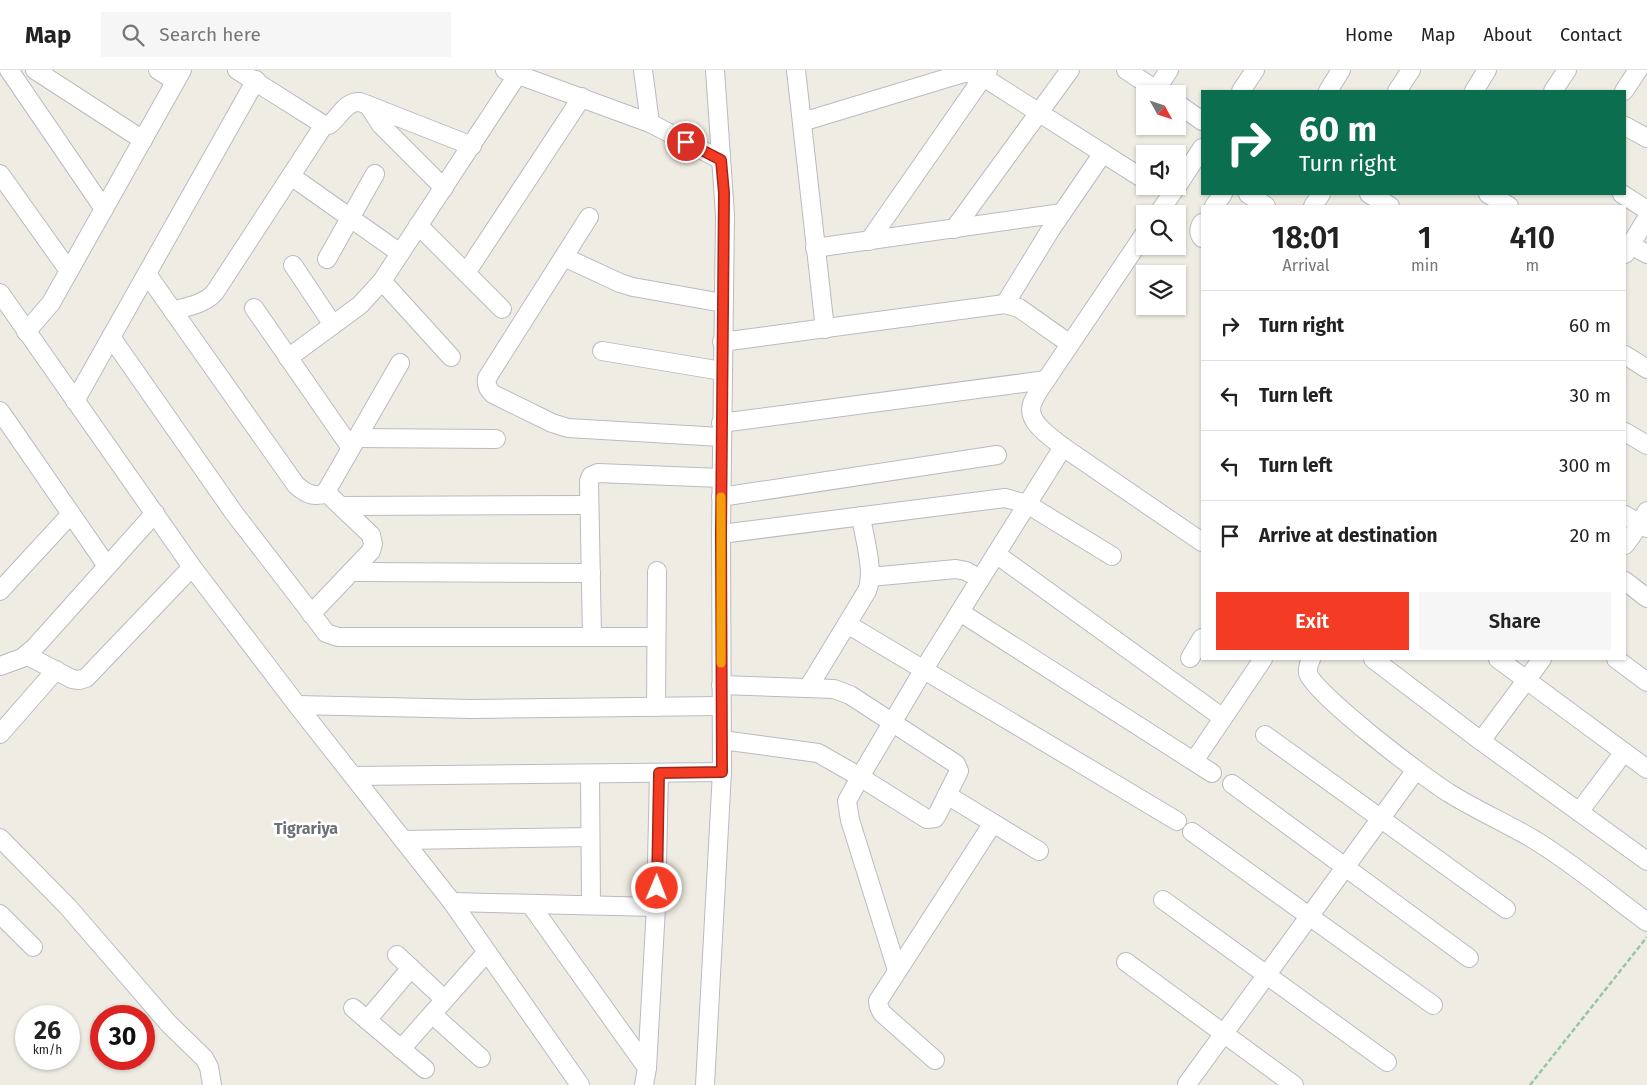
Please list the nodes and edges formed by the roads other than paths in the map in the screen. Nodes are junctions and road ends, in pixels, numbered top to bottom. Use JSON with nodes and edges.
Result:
{"nodes":[{"id":1,"x":35,"y":70,"type":"edge"},
{"id":2,"x":158,"y":70,"type":"edge"},
{"id":3,"x":237,"y":70,"type":"edge"},
{"id":4,"x":643,"y":70,"type":"edge"},
{"id":5,"x":715,"y":70,"type":"edge"},
{"id":6,"x":796,"y":70,"type":"edge"},
{"id":7,"x":1070,"y":70,"type":"edge"},
{"id":8,"x":1126,"y":70,"type":"edge"},
{"id":9,"x":1169,"y":70,"type":"edge"},
{"id":10,"x":1255,"y":70,"type":"edge"},
{"id":11,"x":1341,"y":70,"type":"edge"},
{"id":12,"x":1411,"y":70,"type":"edge"},
{"id":13,"x":1487,"y":70,"type":"edge"},
{"id":14,"x":1567,"y":70,"type":"edge"},
{"id":15,"x":1638,"y":70,"type":"edge"},
{"id":16,"x":511,"y":72,"type":"edge"},
{"id":17,"x":18,"y":74,"type":"edge"},
{"id":18,"x":986,"y":74,"type":"edge"},
{"id":19,"x":178,"y":75,"type":"edge"},
{"id":20,"x":256,"y":80,"type":"junction"},
{"id":21,"x":1148,"y":85,"type":"edge"},
{"id":22,"x":1162,"y":85,"type":"edge"},
{"id":23,"x":1242,"y":90,"type":"edge"},
{"id":24,"x":1329,"y":90,"type":"edge"},
{"id":25,"x":1398,"y":90,"type":"edge"},
{"id":26,"x":1475,"y":90,"type":"edge"},
{"id":27,"x":1554,"y":90,"type":"edge"},
{"id":28,"x":1625,"y":90,"type":"edge"},
{"id":29,"x":582,"y":97,"type":"junction"},
{"id":30,"x":368,"y":105,"type":"junction"},
{"id":31,"x":1186,"y":110,"type":"edge"},
{"id":32,"x":1038,"y":112,"type":"junction"},
{"id":33,"x":1201,"y":120,"type":"edge"},
{"id":34,"x":802,"y":122,"type":"junction"},
{"id":35,"x":650,"y":123,"type":"junction"},
{"id":36,"x":324,"y":125,"type":"junction"},
{"id":37,"x":1626,"y":127,"type":"edge"},
{"id":38,"x":1647,"y":138,"type":"edge"},
{"id":39,"x":143,"y":140,"type":"junction"},
{"id":40,"x":472,"y":146,"type":"junction"},
{"id":41,"x":1201,"y":150,"type":"edge"},
{"id":42,"x":1103,"y":153,"type":"junction"},
{"id":43,"x":721,"y":160,"type":"junction"},
{"id":44,"x":1186,"y":172,"type":"edge"},
{"id":45,"x":0,"y":174,"type":"edge"},
{"id":46,"x":375,"y":174,"type":"dead end"},
{"id":47,"x":1136,"y":174,"type":"edge"},
{"id":48,"x":291,"y":176,"type":"junction"},
{"id":49,"x":444,"y":188,"type":"junction"},
{"id":50,"x":1250,"y":195,"type":"edge"},
{"id":51,"x":1371,"y":195,"type":"edge"},
{"id":52,"x":1490,"y":195,"type":"edge"},
{"id":53,"x":1624,"y":195,"type":"edge"},
{"id":54,"x":1264,"y":205,"type":"edge"},
{"id":55,"x":1388,"y":205,"type":"edge"},
{"id":56,"x":1506,"y":205,"type":"edge"},
{"id":57,"x":104,"y":209,"type":"junction"},
{"id":58,"x":1647,"y":210,"type":"edge"},
{"id":59,"x":1062,"y":213,"type":"junction"},
{"id":60,"x":589,"y":217,"type":"dead end"},
{"id":61,"x":350,"y":218,"type":"junction"},
{"id":62,"x":1647,"y":218,"type":"edge"},
{"id":63,"x":418,"y":225,"type":"junction"},
{"id":64,"x":954,"y":229,"type":"junction"},
{"id":65,"x":869,"y":240,"type":"junction"},
{"id":66,"x":1136,"y":246,"type":"edge"},
{"id":67,"x":815,"y":248,"type":"junction"},
{"id":68,"x":1628,"y":249,"type":"edge"},
{"id":69,"x":400,"y":254,"type":"junction"},
{"id":70,"x":1647,"y":254,"type":"edge"},
{"id":71,"x":564,"y":257,"type":"junction"},
{"id":72,"x":327,"y":259,"type":"dead end"},
{"id":73,"x":293,"y":265,"type":"dead end"},
{"id":74,"x":69,"y":271,"type":"junction"},
{"id":75,"x":466,"y":273,"type":"junction"},
{"id":76,"x":147,"y":274,"type":"junction"},
{"id":77,"x":382,"y":280,"type":"junction"},
{"id":78,"x":0,"y":293,"type":"edge"},
{"id":79,"x":723,"y":303,"type":"junction"},
{"id":80,"x":1005,"y":304,"type":"junction"},
{"id":81,"x":254,"y":308,"type":"dead end"},
{"id":82,"x":502,"y":309,"type":"dead end"},
{"id":83,"x":173,"y":311,"type":"junction"},
{"id":84,"x":333,"y":326,"type":"junction"},
{"id":85,"x":825,"y":329,"type":"junction"},
{"id":86,"x":26,"y":332,"type":"junction"},
{"id":87,"x":111,"y":337,"type":"junction"},
{"id":88,"x":722,"y":342,"type":"junction"},
{"id":89,"x":1070,"y":344,"type":"junction"},
{"id":90,"x":602,"y":351,"type":"dead end"},
{"id":91,"x":451,"y":356,"type":"dead end"},
{"id":92,"x":1626,"y":356,"type":"edge"},
{"id":93,"x":288,"y":358,"type":"junction"},
{"id":94,"x":400,"y":363,"type":"dead end"},
{"id":95,"x":1647,"y":369,"type":"edge"},
{"id":96,"x":722,"y":371,"type":"junction"},
{"id":97,"x":1046,"y":380,"type":"junction"},
{"id":98,"x":75,"y":401,"type":"junction"},
{"id":99,"x":0,"y":411,"type":"edge"},
{"id":100,"x":722,"y":430,"type":"junction"},
{"id":101,"x":1626,"y":433,"type":"edge"},
{"id":102,"x":496,"y":439,"type":"dead end"},
{"id":103,"x":353,"y":443,"type":"junction"},
{"id":104,"x":1647,"y":445,"type":"edge"},
{"id":105,"x":1063,"y":447,"type":"junction"},
{"id":106,"x":997,"y":455,"type":"dead end"},
{"id":107,"x":721,"y":478,"type":"junction"},
{"id":108,"x":328,"y":493,"type":"junction"},
{"id":109,"x":721,"y":497,"type":"junction"},
{"id":110,"x":1027,"y":504,"type":"junction"},
{"id":111,"x":589,"y":505,"type":"junction"},
{"id":112,"x":340,"y":506,"type":"junction"},
{"id":113,"x":155,"y":513,"type":"junction"},
{"id":114,"x":71,"y":514,"type":"junction"},
{"id":115,"x":1626,"y":515,"type":"edge"},
{"id":116,"x":861,"y":516,"type":"junction"},
{"id":117,"x":1645,"y":521,"type":"edge"},
{"id":118,"x":721,"y":534,"type":"junction"},
{"id":119,"x":1201,"y":541,"type":"edge"},
{"id":120,"x":1626,"y":544,"type":"edge"},
{"id":121,"x":996,"y":554,"type":"junction"},
{"id":122,"x":1112,"y":556,"type":"dead end"},
{"id":123,"x":107,"y":566,"type":"junction"},
{"id":124,"x":192,"y":567,"type":"junction"},
{"id":125,"x":657,"y":571,"type":"dead end"},
{"id":126,"x":352,"y":572,"type":"junction"},
{"id":127,"x":591,"y":573,"type":"junction"},
{"id":128,"x":870,"y":577,"type":"junction"},
{"id":129,"x":980,"y":579,"type":"junction"},
{"id":130,"x":1626,"y":582,"type":"edge"},
{"id":131,"x":0,"y":591,"type":"edge"},
{"id":132,"x":1647,"y":598,"type":"edge"},
{"id":133,"x":960,"y":612,"type":"junction"},
{"id":134,"x":312,"y":614,"type":"junction"},
{"id":135,"x":847,"y":624,"type":"junction"},
{"id":136,"x":592,"y":637,"type":"junction"},
{"id":137,"x":656,"y":637,"type":"junction"},
{"id":138,"x":1201,"y":640,"type":"edge"},
{"id":139,"x":26,"y":655,"type":"junction"},
{"id":140,"x":1190,"y":658,"type":"dead end"},
{"id":141,"x":1262,"y":660,"type":"edge"},
{"id":142,"x":1311,"y":660,"type":"edge"},
{"id":143,"x":1374,"y":660,"type":"edge"},
{"id":144,"x":1499,"y":660,"type":"edge"},
{"id":145,"x":1541,"y":660,"type":"edge"},
{"id":146,"x":1617,"y":660,"type":"edge"},
{"id":147,"x":0,"y":666,"type":"edge"},
{"id":148,"x":56,"y":670,"type":"junction"},
{"id":149,"x":924,"y":670,"type":"junction"},
{"id":150,"x":1526,"y":680,"type":"junction"},
{"id":151,"x":1647,"y":682,"type":"edge"},
{"id":152,"x":721,"y":685,"type":"junction"},
{"id":153,"x":808,"y":688,"type":"junction"},
{"id":154,"x":297,"y":705,"type":"junction"},
{"id":155,"x":721,"y":706,"type":"junction"},
{"id":156,"x":656,"y":707,"type":"junction"},
{"id":157,"x":1223,"y":718,"type":"junction"},
{"id":158,"x":892,"y":722,"type":"junction"},
{"id":159,"x":0,"y":734,"type":"edge"},
{"id":160,"x":1265,"y":735,"type":"dead end"},
{"id":161,"x":722,"y":740,"type":"junction"},
{"id":162,"x":1481,"y":741,"type":"junction"},
{"id":163,"x":1624,"y":752,"type":"junction"},
{"id":164,"x":1194,"y":761,"type":"junction"},
{"id":165,"x":1647,"y":769,"type":"edge"},
{"id":166,"x":1416,"y":770,"type":"junction"},
{"id":167,"x":722,"y":772,"type":"junction"},
{"id":168,"x":659,"y":773,"type":"junction"},
{"id":169,"x":1212,"y":773,"type":"dead end"},
{"id":170,"x":590,"y":774,"type":"junction"},
{"id":171,"x":353,"y":776,"type":"junction"},
{"id":172,"x":860,"y":777,"type":"junction"},
{"id":173,"x":1232,"y":784,"type":"dead end"},
{"id":174,"x":948,"y":795,"type":"junction"},
{"id":175,"x":1579,"y":812,"type":"junction"},
{"id":176,"x":1381,"y":818,"type":"junction"},
{"id":177,"x":1176,"y":821,"type":"dead end"},
{"id":178,"x":993,"y":823,"type":"junction"},
{"id":179,"x":1192,"y":832,"type":"dead end"},
{"id":180,"x":590,"y":837,"type":"junction"},
{"id":181,"x":0,"y":838,"type":"edge"},
{"id":182,"x":403,"y":840,"type":"junction"},
{"id":183,"x":1040,"y":851,"type":"dead end"},
{"id":184,"x":1647,"y":862,"type":"edge"},
{"id":185,"x":1345,"y":868,"type":"junction"},
{"id":186,"x":1163,"y":900,"type":"dead end"},
{"id":187,"x":452,"y":902,"type":"junction"},
{"id":188,"x":530,"y":904,"type":"junction"},
{"id":189,"x":591,"y":906,"type":"junction"},
{"id":190,"x":656,"y":907,"type":"junction"},
{"id":191,"x":1506,"y":909,"type":"dead end"},
{"id":192,"x":0,"y":914,"type":"edge"},
{"id":193,"x":1310,"y":916,"type":"junction"},
{"id":194,"x":1647,"y":922,"type":"edge"},
{"id":195,"x":34,"y":947,"type":"dead end"},
{"id":196,"x":487,"y":952,"type":"junction"},
{"id":197,"x":397,"y":956,"type":"dead end"},
{"id":198,"x":1469,"y":958,"type":"dead end"},
{"id":199,"x":1126,"y":962,"type":"dead end"},
{"id":200,"x":410,"y":968,"type":"junction"},
{"id":201,"x":897,"y":970,"type":"junction"},
{"id":202,"x":1266,"y":975,"type":"junction"},
{"id":203,"x":444,"y":999,"type":"junction"},
{"id":204,"x":1433,"y":1005,"type":"dead end"},
{"id":205,"x":353,"y":1008,"type":"dead end"},
{"id":206,"x":432,"y":1014,"type":"junction"},
{"id":207,"x":367,"y":1020,"type":"junction"},
{"id":208,"x":1224,"y":1034,"type":"junction"},
{"id":209,"x":401,"y":1049,"type":"junction"},
{"id":210,"x":481,"y":1058,"type":"dead end"},
{"id":211,"x":935,"y":1060,"type":"dead end"},
{"id":212,"x":1387,"y":1062,"type":"dead end"},
{"id":213,"x":425,"y":1069,"type":"dead end"},
{"id":214,"x":646,"y":1077,"type":"edge"},
{"id":215,"x":1187,"y":1084,"type":"edge"},
{"id":216,"x":212,"y":1085,"type":"edge"},
{"id":217,"x":580,"y":1085,"type":"edge"},
{"id":218,"x":705,"y":1085,"type":"edge"},
{"id":219,"x":1294,"y":1085,"type":"edge"}],
"edges":[{"from":1,"to":39,"type":"street"},
{"from":2,"to":19,"type":"street"},
{"from":3,"to":20,"type":"street"},
{"from":4,"to":35,"type":"street"},
{"from":5,"to":43,"type":"street"},
{"from":6,"to":34,"type":"street"},
{"from":7,"to":32,"type":"street"},
{"from":8,"to":21,"type":"street"},
{"from":9,"to":22,"type":"street"},
{"from":10,"to":23,"type":"street"},
{"from":11,"to":24,"type":"street"},
{"from":12,"to":25,"type":"street"},
{"from":13,"to":26,"type":"street"},
{"from":14,"to":27,"type":"street"},
{"from":15,"to":28,"type":"street"},
{"from":16,"to":29,"type":"street"},
{"from":16,"to":40,"type":"street"},
{"from":17,"to":57,"type":"street"},
{"from":18,"to":32,"type":"street"},
{"from":18,"to":34,"type":"street"},
{"from":18,"to":65,"type":"street"},
{"from":19,"to":39,"type":"street"},
{"from":20,"to":36,"type":"street"},
{"from":20,"to":76,"type":"street"},
{"from":29,"to":35,"type":"street"},
{"from":29,"to":75,"type":"street"},
{"from":30,"to":36,"type":"street"},
{"from":30,"to":40,"type":"street"},
{"from":30,"to":49,"type":"street"},
{"from":31,"to":33,"type":"street"},
{"from":32,"to":42,"type":"street"},
{"from":32,"to":64,"type":"street"},
{"from":34,"to":67,"type":"street"},
{"from":35,"to":43,"type":"street"},
{"from":36,"to":48,"type":"street"},
{"from":37,"to":38,"type":"street"},
{"from":39,"to":57,"type":"street"},
{"from":40,"to":49,"type":"street"},
{"from":41,"to":44,"type":"street"},
{"from":42,"to":47,"type":"street"},
{"from":42,"to":59,"type":"street"},
{"from":43,"to":79,"type":"street"},
{"from":45,"to":74,"type":"street"},
{"from":46,"to":61,"type":"street"},
{"from":48,"to":61,"type":"street"},
{"from":48,"to":83,"type":"street"},
{"from":49,"to":63,"type":"street"},
{"from":50,"to":54,"type":"street"},
{"from":51,"to":55,"type":"street"},
{"from":52,"to":56,"type":"street"},
{"from":53,"to":58,"type":"street"},
{"from":57,"to":74,"type":"street"},
{"from":59,"to":64,"type":"street"},
{"from":59,"to":80,"type":"street"},
{"from":60,"to":71,"type":"street"},
{"from":61,"to":69,"type":"street"},
{"from":61,"to":72,"type":"street"},
{"from":62,"to":68,"type":"street"},
{"from":63,"to":69,"type":"street"},
{"from":63,"to":75,"type":"street"},
{"from":64,"to":65,"type":"street"},
{"from":65,"to":67,"type":"street"},
{"from":66,"to":89,"type":"street"},
{"from":67,"to":85,"type":"street"},
{"from":68,"to":70,"type":"street"},
{"from":69,"to":77,"type":"street"},
{"from":71,"to":79,"type":"street"},
{"from":71,"to":100,"type":"street"},
{"from":73,"to":84,"type":"street"},
{"from":74,"to":86,"type":"street"},
{"from":75,"to":82,"type":"street"},
{"from":76,"to":83,"type":"street"},
{"from":76,"to":87,"type":"street"},
{"from":77,"to":84,"type":"street"},
{"from":77,"to":91,"type":"street"},
{"from":78,"to":86,"type":"street"},
{"from":79,"to":88,"type":"street"},
{"from":80,"to":85,"type":"street"},
{"from":80,"to":89,"type":"street"},
{"from":81,"to":93,"type":"street"},
{"from":83,"to":108,"type":"street"},
{"from":84,"to":93,"type":"street"},
{"from":85,"to":88,"type":"street"},
{"from":86,"to":98,"type":"street"},
{"from":87,"to":98,"type":"street"},
{"from":87,"to":134,"type":"street"},
{"from":88,"to":96,"type":"street"},
{"from":89,"to":97,"type":"street"},
{"from":90,"to":96,"type":"street"},
{"from":92,"to":95,"type":"street"},
{"from":93,"to":103,"type":"street"},
{"from":94,"to":103,"type":"street"},
{"from":96,"to":100,"type":"street"},
{"from":97,"to":100,"type":"street"},
{"from":97,"to":105,"type":"street"},
{"from":98,"to":113,"type":"street"},
{"from":99,"to":114,"type":"street"},
{"from":100,"to":107,"type":"street"},
{"from":101,"to":104,"type":"street"},
{"from":102,"to":103,"type":"street"},
{"from":103,"to":108,"type":"street"},
{"from":105,"to":110,"type":"street"},
{"from":105,"to":119,"type":"street"},
{"from":106,"to":109,"type":"street"},
{"from":107,"to":109,"type":"street"},
{"from":107,"to":111,"type":"street"},
{"from":108,"to":112,"type":"street"},
{"from":109,"to":118,"type":"street"},
{"from":110,"to":116,"type":"street"},
{"from":110,"to":121,"type":"street"},
{"from":110,"to":122,"type":"street"},
{"from":111,"to":112,"type":"street"},
{"from":111,"to":127,"type":"street"},
{"from":112,"to":126,"type":"street"},
{"from":113,"to":123,"type":"street"},
{"from":113,"to":124,"type":"street"},
{"from":114,"to":123,"type":"street"},
{"from":114,"to":131,"type":"street"},
{"from":115,"to":117,"type":"street"},
{"from":116,"to":118,"type":"street"},
{"from":116,"to":128,"type":"street"},
{"from":117,"to":120,"type":"street"},
{"from":118,"to":152,"type":"street"},
{"from":121,"to":129,"type":"street"},
{"from":121,"to":157,"type":"street"},
{"from":123,"to":139,"type":"street"},
{"from":124,"to":148,"type":"street"},
{"from":124,"to":154,"type":"street"},
{"from":125,"to":137,"type":"street"},
{"from":126,"to":127,"type":"street"},
{"from":126,"to":134,"type":"street"},
{"from":127,"to":136,"type":"street"},
{"from":128,"to":129,"type":"street"},
{"from":128,"to":135,"type":"street"},
{"from":129,"to":133,"type":"street"},
{"from":130,"to":132,"type":"street"},
{"from":133,"to":149,"type":"street"},
{"from":133,"to":164,"type":"street"},
{"from":134,"to":136,"type":"street"},
{"from":135,"to":149,"type":"street"},
{"from":135,"to":153,"type":"street"},
{"from":136,"to":137,"type":"street"},
{"from":137,"to":156,"type":"street"},
{"from":138,"to":140,"type":"street"},
{"from":139,"to":147,"type":"street"},
{"from":139,"to":148,"type":"street"},
{"from":141,"to":157,"type":"street"},
{"from":142,"to":166,"type":"street"},
{"from":143,"to":162,"type":"street"},
{"from":144,"to":150,"type":"street"},
{"from":145,"to":150,"type":"street"},
{"from":146,"to":151,"type":"street"},
{"from":148,"to":159,"type":"street"},
{"from":149,"to":158,"type":"street"},
{"from":149,"to":177,"type":"street"},
{"from":150,"to":162,"type":"street"},
{"from":150,"to":163,"type":"street"},
{"from":152,"to":153,"type":"street"},
{"from":152,"to":155,"type":"street"},
{"from":153,"to":158,"type":"street"},
{"from":154,"to":156,"type":"street"},
{"from":154,"to":171,"type":"street"},
{"from":155,"to":156,"type":"street"},
{"from":155,"to":161,"type":"street"},
{"from":157,"to":164,"type":"street"},
{"from":158,"to":172,"type":"street"},
{"from":158,"to":174,"type":"street"},
{"from":160,"to":176,"type":"street"},
{"from":161,"to":167,"type":"street"},
{"from":161,"to":172,"type":"street"},
{"from":162,"to":175,"type":"street"},
{"from":163,"to":165,"type":"street"},
{"from":163,"to":175,"type":"street"},
{"from":164,"to":169,"type":"street"},
{"from":166,"to":176,"type":"street"},
{"from":166,"to":194,"type":"street"},
{"from":167,"to":168,"type":"street"},
{"from":167,"to":218,"type":"street"},
{"from":168,"to":170,"type":"street"},
{"from":168,"to":190,"type":"street"},
{"from":170,"to":171,"type":"street"},
{"from":170,"to":180,"type":"street"},
{"from":171,"to":182,"type":"street"},
{"from":172,"to":174,"type":"street"},
{"from":172,"to":201,"type":"street"},
{"from":173,"to":185,"type":"street"},
{"from":174,"to":178,"type":"street"},
{"from":175,"to":184,"type":"street"},
{"from":176,"to":185,"type":"street"},
{"from":176,"to":191,"type":"street"},
{"from":178,"to":183,"type":"street"},
{"from":178,"to":201,"type":"street"},
{"from":179,"to":193,"type":"street"},
{"from":180,"to":182,"type":"street"},
{"from":180,"to":189,"type":"street"},
{"from":181,"to":216,"type":"street"},
{"from":182,"to":187,"type":"street"},
{"from":185,"to":193,"type":"street"},
{"from":185,"to":198,"type":"street"},
{"from":186,"to":202,"type":"street"},
{"from":187,"to":188,"type":"street"},
{"from":187,"to":196,"type":"street"},
{"from":188,"to":189,"type":"street"},
{"from":188,"to":214,"type":"street"},
{"from":189,"to":190,"type":"street"},
{"from":190,"to":214,"type":"street"},
{"from":192,"to":195,"type":"street"},
{"from":193,"to":202,"type":"street"},
{"from":193,"to":204,"type":"street"},
{"from":196,"to":203,"type":"street"},
{"from":196,"to":217,"type":"street"},
{"from":197,"to":200,"type":"street"},
{"from":199,"to":208,"type":"street"},
{"from":200,"to":203,"type":"street"},
{"from":200,"to":207,"type":"street"},
{"from":201,"to":211,"type":"street"},
{"from":202,"to":208,"type":"street"},
{"from":202,"to":212,"type":"street"},
{"from":203,"to":206,"type":"street"},
{"from":205,"to":207,"type":"street"},
{"from":206,"to":209,"type":"street"},
{"from":206,"to":210,"type":"street"},
{"from":207,"to":209,"type":"street"},
{"from":208,"to":215,"type":"street"},
{"from":208,"to":219,"type":"street"},
{"from":209,"to":213,"type":"street"}]}
